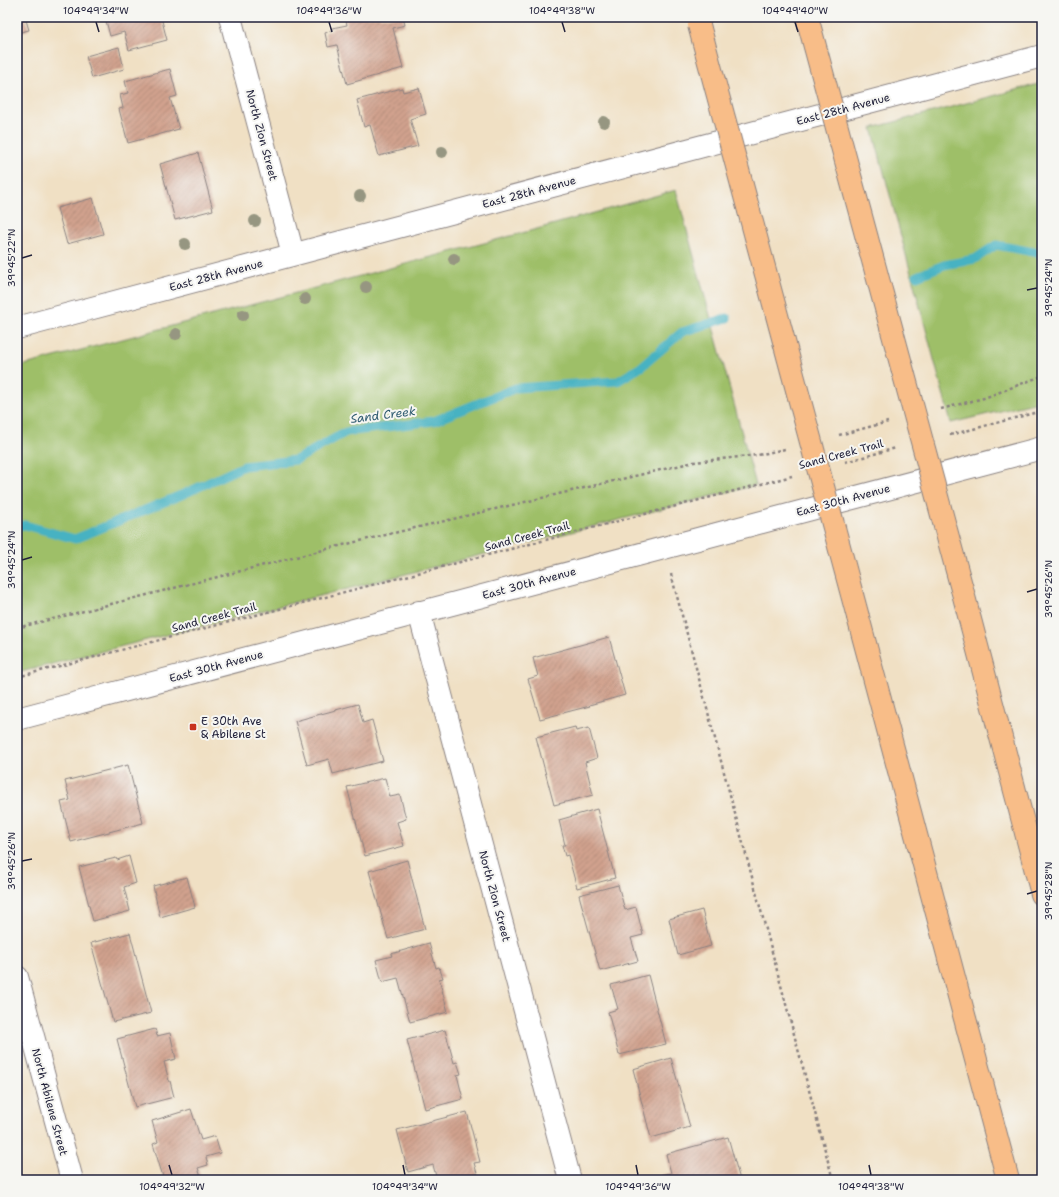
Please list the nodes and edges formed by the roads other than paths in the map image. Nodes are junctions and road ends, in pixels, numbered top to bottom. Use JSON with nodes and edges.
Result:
{"nodes":[{"id":1,"x":230,"y":17,"type":"edge"},
{"id":2,"x":807,"y":17,"type":"edge"},
{"id":3,"x":698,"y":21,"type":"edge"},
{"id":4,"x":1042,"y":56,"type":"edge"},
{"id":5,"x":293,"y":254,"type":"junction"},
{"id":6,"x":17,"y":328,"type":"edge"},
{"id":7,"x":1042,"y":448,"type":"edge"},
{"id":8,"x":419,"y":612,"type":"junction"},
{"id":9,"x":17,"y":719,"type":"edge"},
{"id":10,"x":1042,"y":894,"type":"edge"},
{"id":11,"x":17,"y":977,"type":"edge"},
{"id":12,"x":72,"y":1180,"type":"edge"},
{"id":13,"x":570,"y":1180,"type":"edge"},
{"id":14,"x":1008,"y":1180,"type":"edge"}],
"edges":[{"from":1,"to":5,"type":"street","name":"North Zion Street"},
{"from":2,"to":10,"type":"highway","bridge":true},
{"from":3,"to":14,"type":"highway","bridge":true},
{"from":4,"to":5,"type":"street","name":"East 28th Avenue"},
{"from":5,"to":6,"type":"street","name":"East 28th Avenue"},
{"from":7,"to":8,"type":"street","name":"East 30th Avenue"},
{"from":8,"to":9,"type":"street","name":"East 30th Avenue"},
{"from":8,"to":13,"type":"street","name":"North Zion Street"},
{"from":11,"to":12,"type":"street","name":"North Abilene Street"}]}
